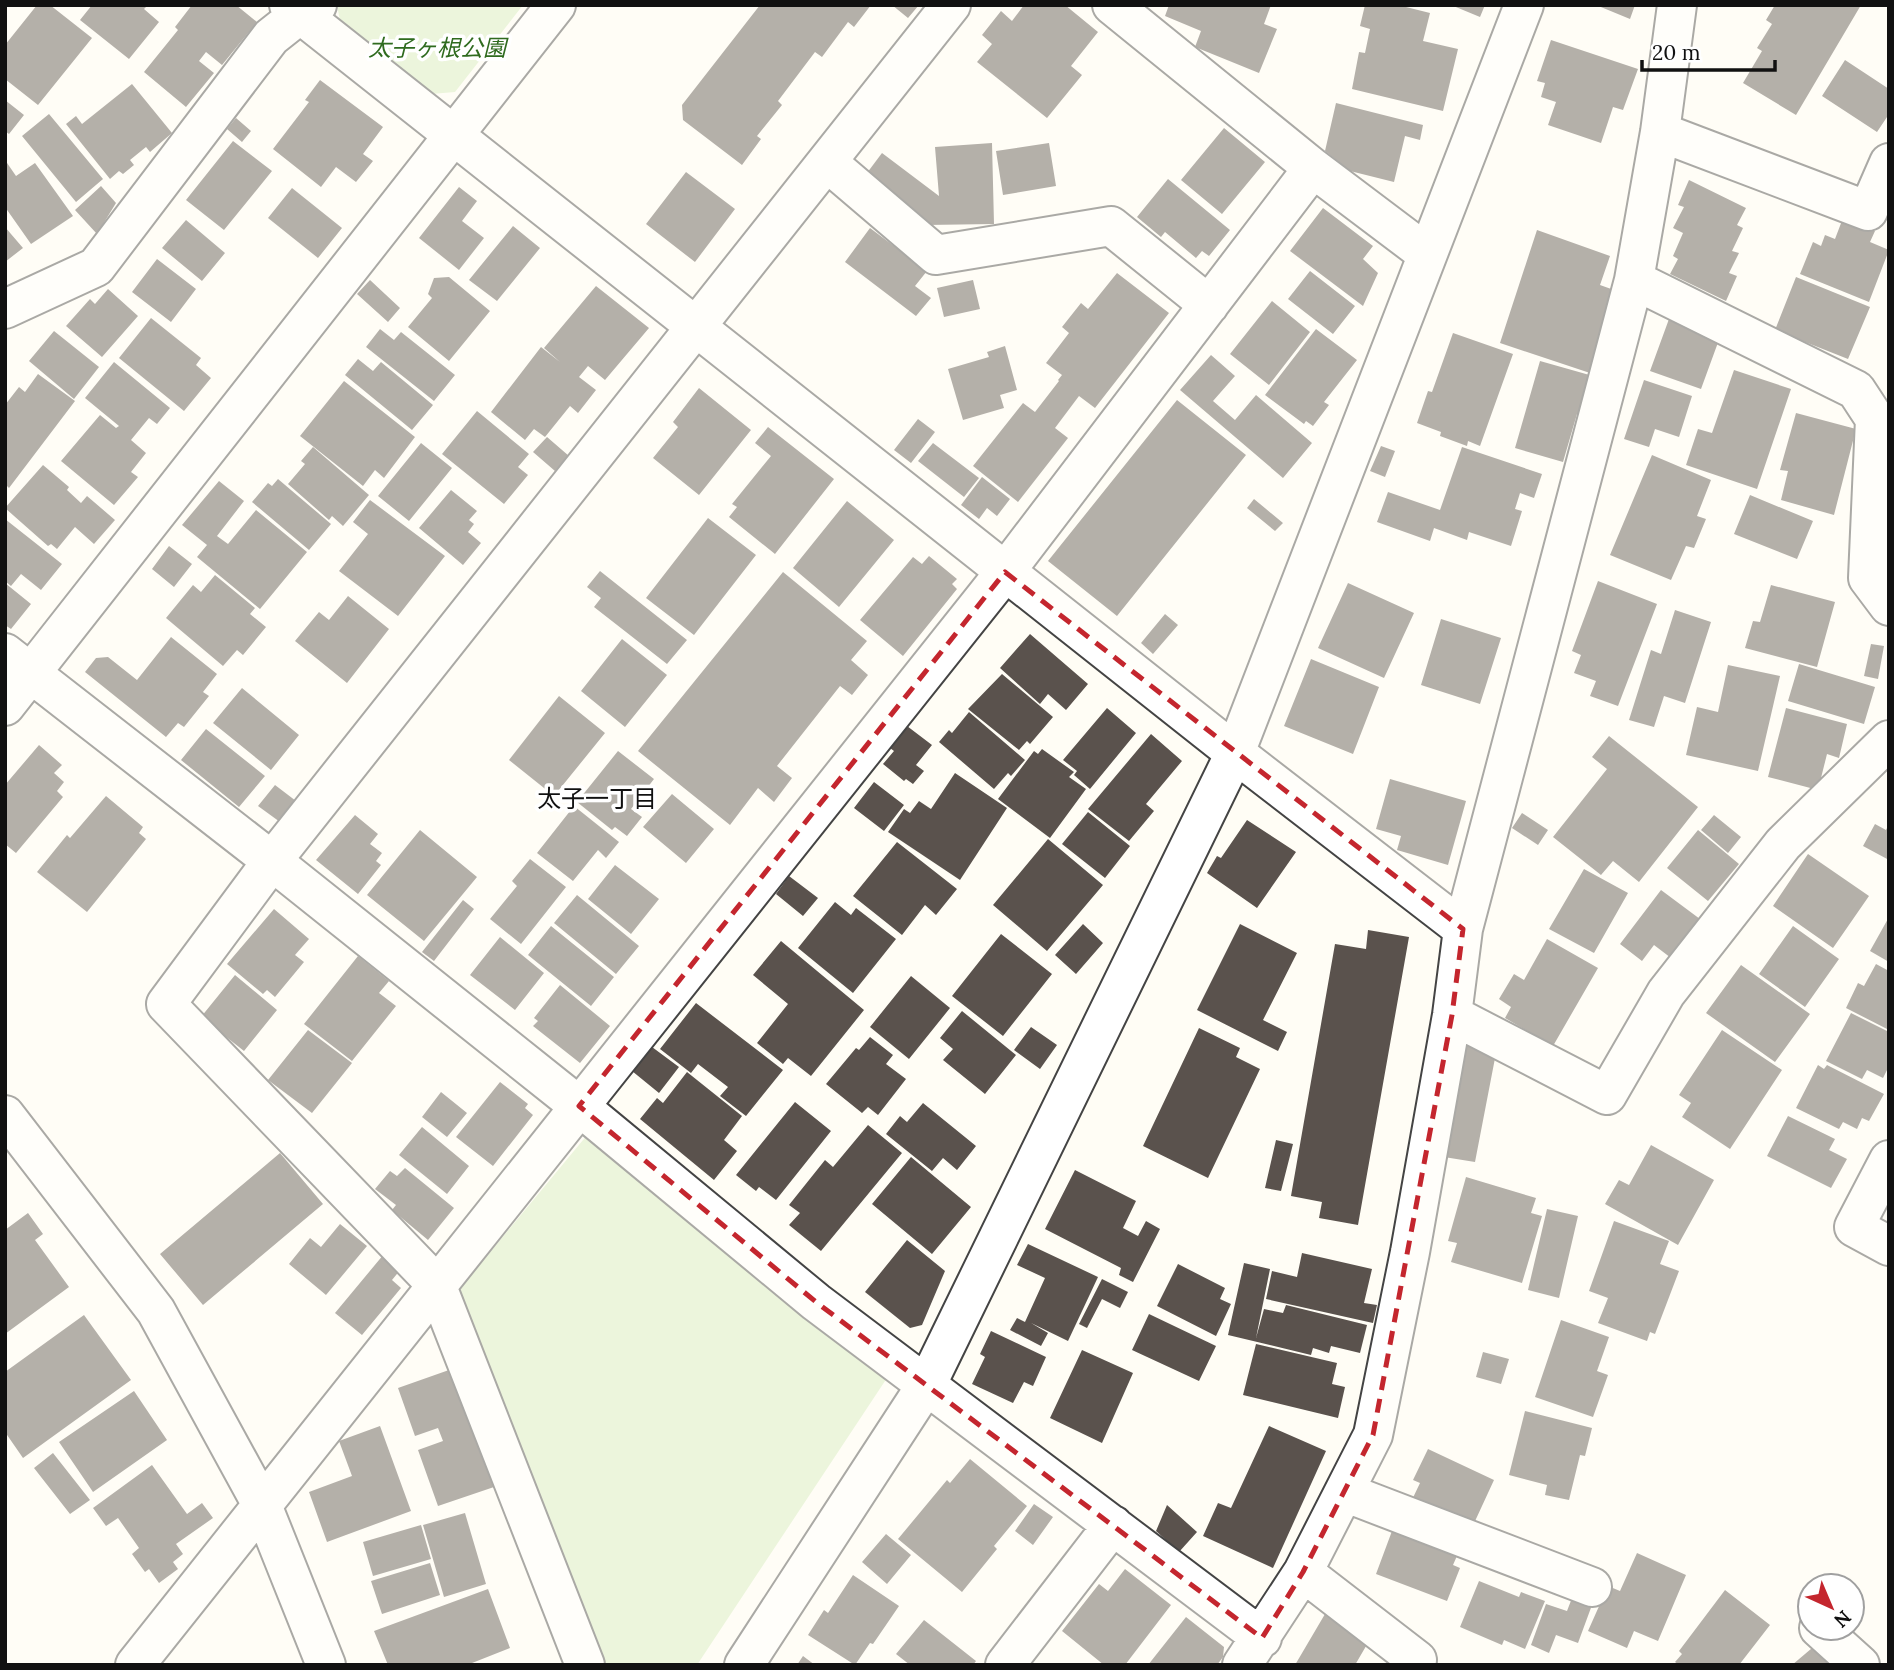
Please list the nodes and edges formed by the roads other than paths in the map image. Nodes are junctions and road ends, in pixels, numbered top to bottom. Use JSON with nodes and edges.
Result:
{"nodes":[{"id":1,"x":556,"y":5,"type":"edge"},
{"id":2,"x":951,"y":5,"type":"edge"},
{"id":3,"x":1112,"y":5,"type":"edge"},
{"id":4,"x":1524,"y":5,"type":"edge"},
{"id":5,"x":1678,"y":5,"type":"edge"},
{"id":6,"x":302,"y":8,"type":"edge"},
{"id":7,"x":1660,"y":132,"type":"junction"},
{"id":8,"x":453,"y":136,"type":"junction"},
{"id":9,"x":827,"y":162,"type":"junction"},
{"id":10,"x":1889,"y":163,"type":"edge"},
{"id":11,"x":1313,"y":168,"type":"junction"},
{"id":12,"x":1879,"y":215,"type":"edge"},
{"id":13,"x":1427,"y":254,"type":"junction"},
{"id":14,"x":1634,"y":281,"type":"junction"},
{"id":15,"x":1209,"y":305,"type":"junction"},
{"id":16,"x":5,"y":309,"type":"edge"},
{"id":17,"x":697,"y":328,"type":"junction"},
{"id":18,"x":1005,"y":572,"type":"junction"},
{"id":19,"x":1889,"y":606,"type":"edge"},
{"id":20,"x":18,"y":663,"type":"edge"},
{"id":21,"x":5,"y":706,"type":"edge"},
{"id":22,"x":1889,"y":740,"type":"edge"},
{"id":23,"x":1235,"y":753,"type":"junction"},
{"id":24,"x":272,"y":861,"type":"junction"},
{"id":25,"x":1462,"y":929,"type":"junction"},
{"id":26,"x":1452,"y":1015,"type":"junction"},
{"id":27,"x":579,"y":1106,"type":"junction"},
{"id":28,"x":5,"y":1115,"type":"edge"},
{"id":29,"x":1889,"y":1160,"type":"edge"},
{"id":30,"x":1889,"y":1246,"type":"edge"},
{"id":31,"x":436,"y":1284,"type":"junction"},
{"id":32,"x":927,"y":1384,"type":"junction"},
{"id":33,"x":1344,"y":1492,"type":"junction"},
{"id":34,"x":262,"y":1505,"type":"junction"},
{"id":35,"x":1113,"y":1525,"type":"junction"},
{"id":36,"x":1303,"y":1572,"type":"junction"},
{"id":37,"x":1592,"y":1587,"type":"dead end"},
{"id":38,"x":1835,"y":1642,"type":"edge"},
{"id":39,"x":1252,"y":1651,"type":"edge"},
{"id":40,"x":1417,"y":1660,"type":"dead end"},
{"id":41,"x":135,"y":1665,"type":"edge"},
{"id":42,"x":326,"y":1665,"type":"edge"},
{"id":43,"x":585,"y":1665,"type":"edge"},
{"id":44,"x":744,"y":1665,"type":"edge"},
{"id":45,"x":1005,"y":1665,"type":"edge"},
{"id":46,"x":1860,"y":1665,"type":"edge"}],
"edges":[{"from":1,"to":8,"type":"street"},
{"from":2,"to":9,"type":"street"},
{"from":3,"to":11,"type":"street"},
{"from":4,"to":13,"type":"street"},
{"from":5,"to":7,"type":"street"},
{"from":6,"to":8,"type":"street"},
{"from":6,"to":16,"type":"street"},
{"from":7,"to":12,"type":"street"},
{"from":7,"to":14,"type":"street"},
{"from":8,"to":17,"type":"street"},
{"from":8,"to":20,"type":"street"},
{"from":9,"to":15,"type":"street"},
{"from":9,"to":17,"type":"street"},
{"from":10,"to":12,"type":"street"},
{"from":11,"to":13,"type":"street"},
{"from":11,"to":15,"type":"street"},
{"from":13,"to":23,"type":"street"},
{"from":14,"to":19,"type":"street"},
{"from":14,"to":25,"type":"street"},
{"from":15,"to":18,"type":"street"},
{"from":17,"to":18,"type":"street"},
{"from":17,"to":24,"type":"street"},
{"from":18,"to":23,"type":"street"},
{"from":18,"to":27,"type":"street"},
{"from":20,"to":21,"type":"street"},
{"from":20,"to":24,"type":"street"},
{"from":22,"to":26,"type":"street"},
{"from":23,"to":25,"type":"street"},
{"from":23,"to":32,"type":"street"},
{"from":24,"to":27,"type":"street"},
{"from":24,"to":31,"type":"street"},
{"from":25,"to":26,"type":"street"},
{"from":26,"to":33,"type":"street"},
{"from":27,"to":31,"type":"street"},
{"from":27,"to":32,"type":"street"},
{"from":28,"to":34,"type":"street"},
{"from":29,"to":30,"type":"street"},
{"from":31,"to":34,"type":"street"},
{"from":31,"to":43,"type":"street"},
{"from":32,"to":35,"type":"street"},
{"from":32,"to":44,"type":"street"},
{"from":33,"to":36,"type":"street"},
{"from":33,"to":37,"type":"street"},
{"from":34,"to":41,"type":"street"},
{"from":34,"to":42,"type":"street"},
{"from":35,"to":39,"type":"street"},
{"from":35,"to":45,"type":"street"},
{"from":36,"to":39,"type":"street"},
{"from":36,"to":40,"type":"street"},
{"from":38,"to":46,"type":"street"}]}
